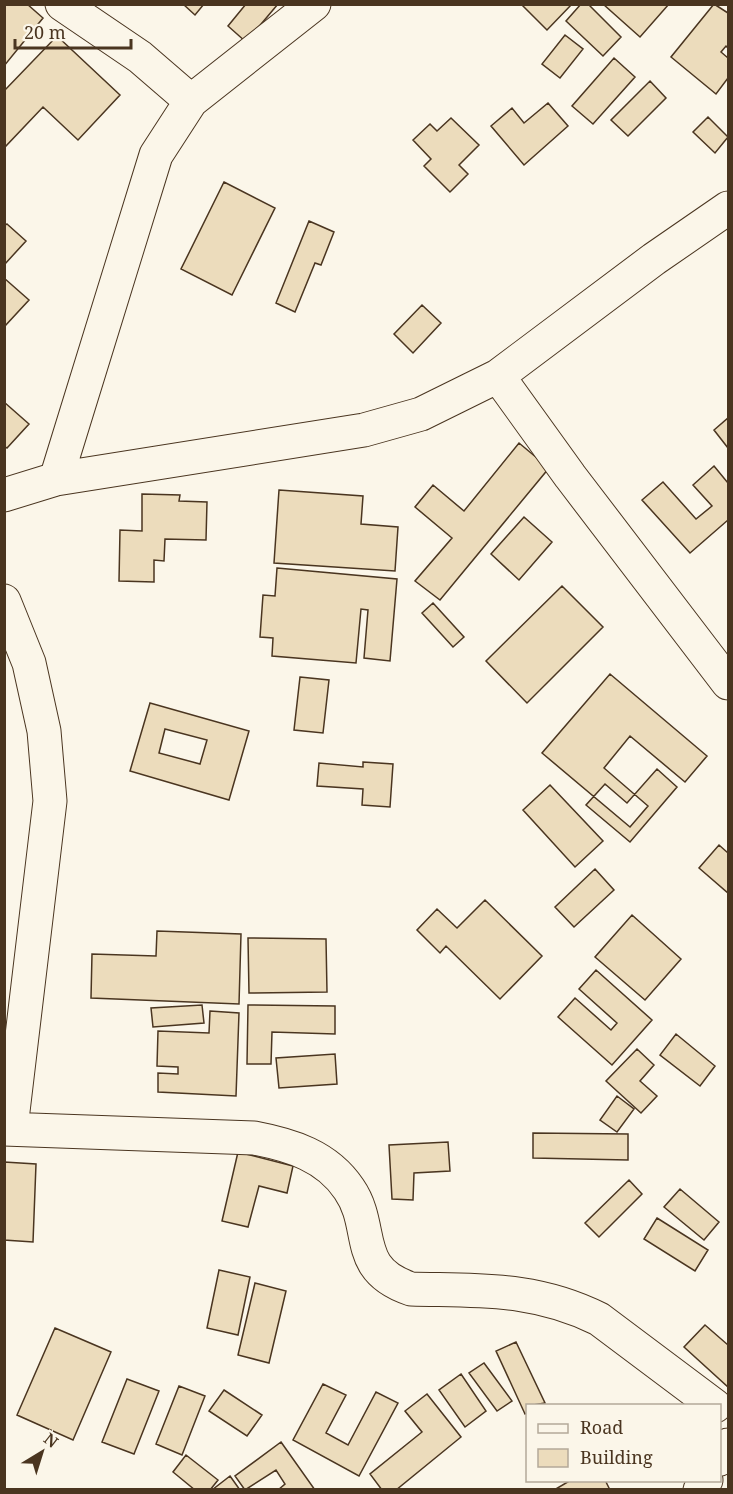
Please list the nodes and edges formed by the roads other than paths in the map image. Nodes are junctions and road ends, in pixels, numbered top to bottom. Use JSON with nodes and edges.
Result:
{"nodes":[{"id":1,"x":62,"y":4,"type":"edge"},
{"id":2,"x":314,"y":4,"type":"edge"},
{"id":3,"x":191,"y":101,"type":"junction"},
{"id":4,"x":729,"y":208,"type":"edge"},
{"id":5,"x":498,"y":376,"type":"junction"},
{"id":6,"x":56,"y":479,"type":"junction"},
{"id":7,"x":4,"y":495,"type":"edge"},
{"id":8,"x":4,"y":601,"type":"edge"},
{"id":9,"x":729,"y":683,"type":"edge"},
{"id":10,"x":8,"y":1128,"type":"edge"},
{"id":11,"x":712,"y":1404,"type":"edge"}],
"edges":[{"from":1,"to":3,"type":"street"},
{"from":2,"to":3,"type":"street"},
{"from":3,"to":6,"type":"street"},
{"from":4,"to":5,"type":"street"},
{"from":5,"to":6,"type":"street"},
{"from":5,"to":9,"type":"street"},
{"from":6,"to":7,"type":"street"},
{"from":8,"to":10,"type":"street"},
{"from":10,"to":11,"type":"street"}]}
